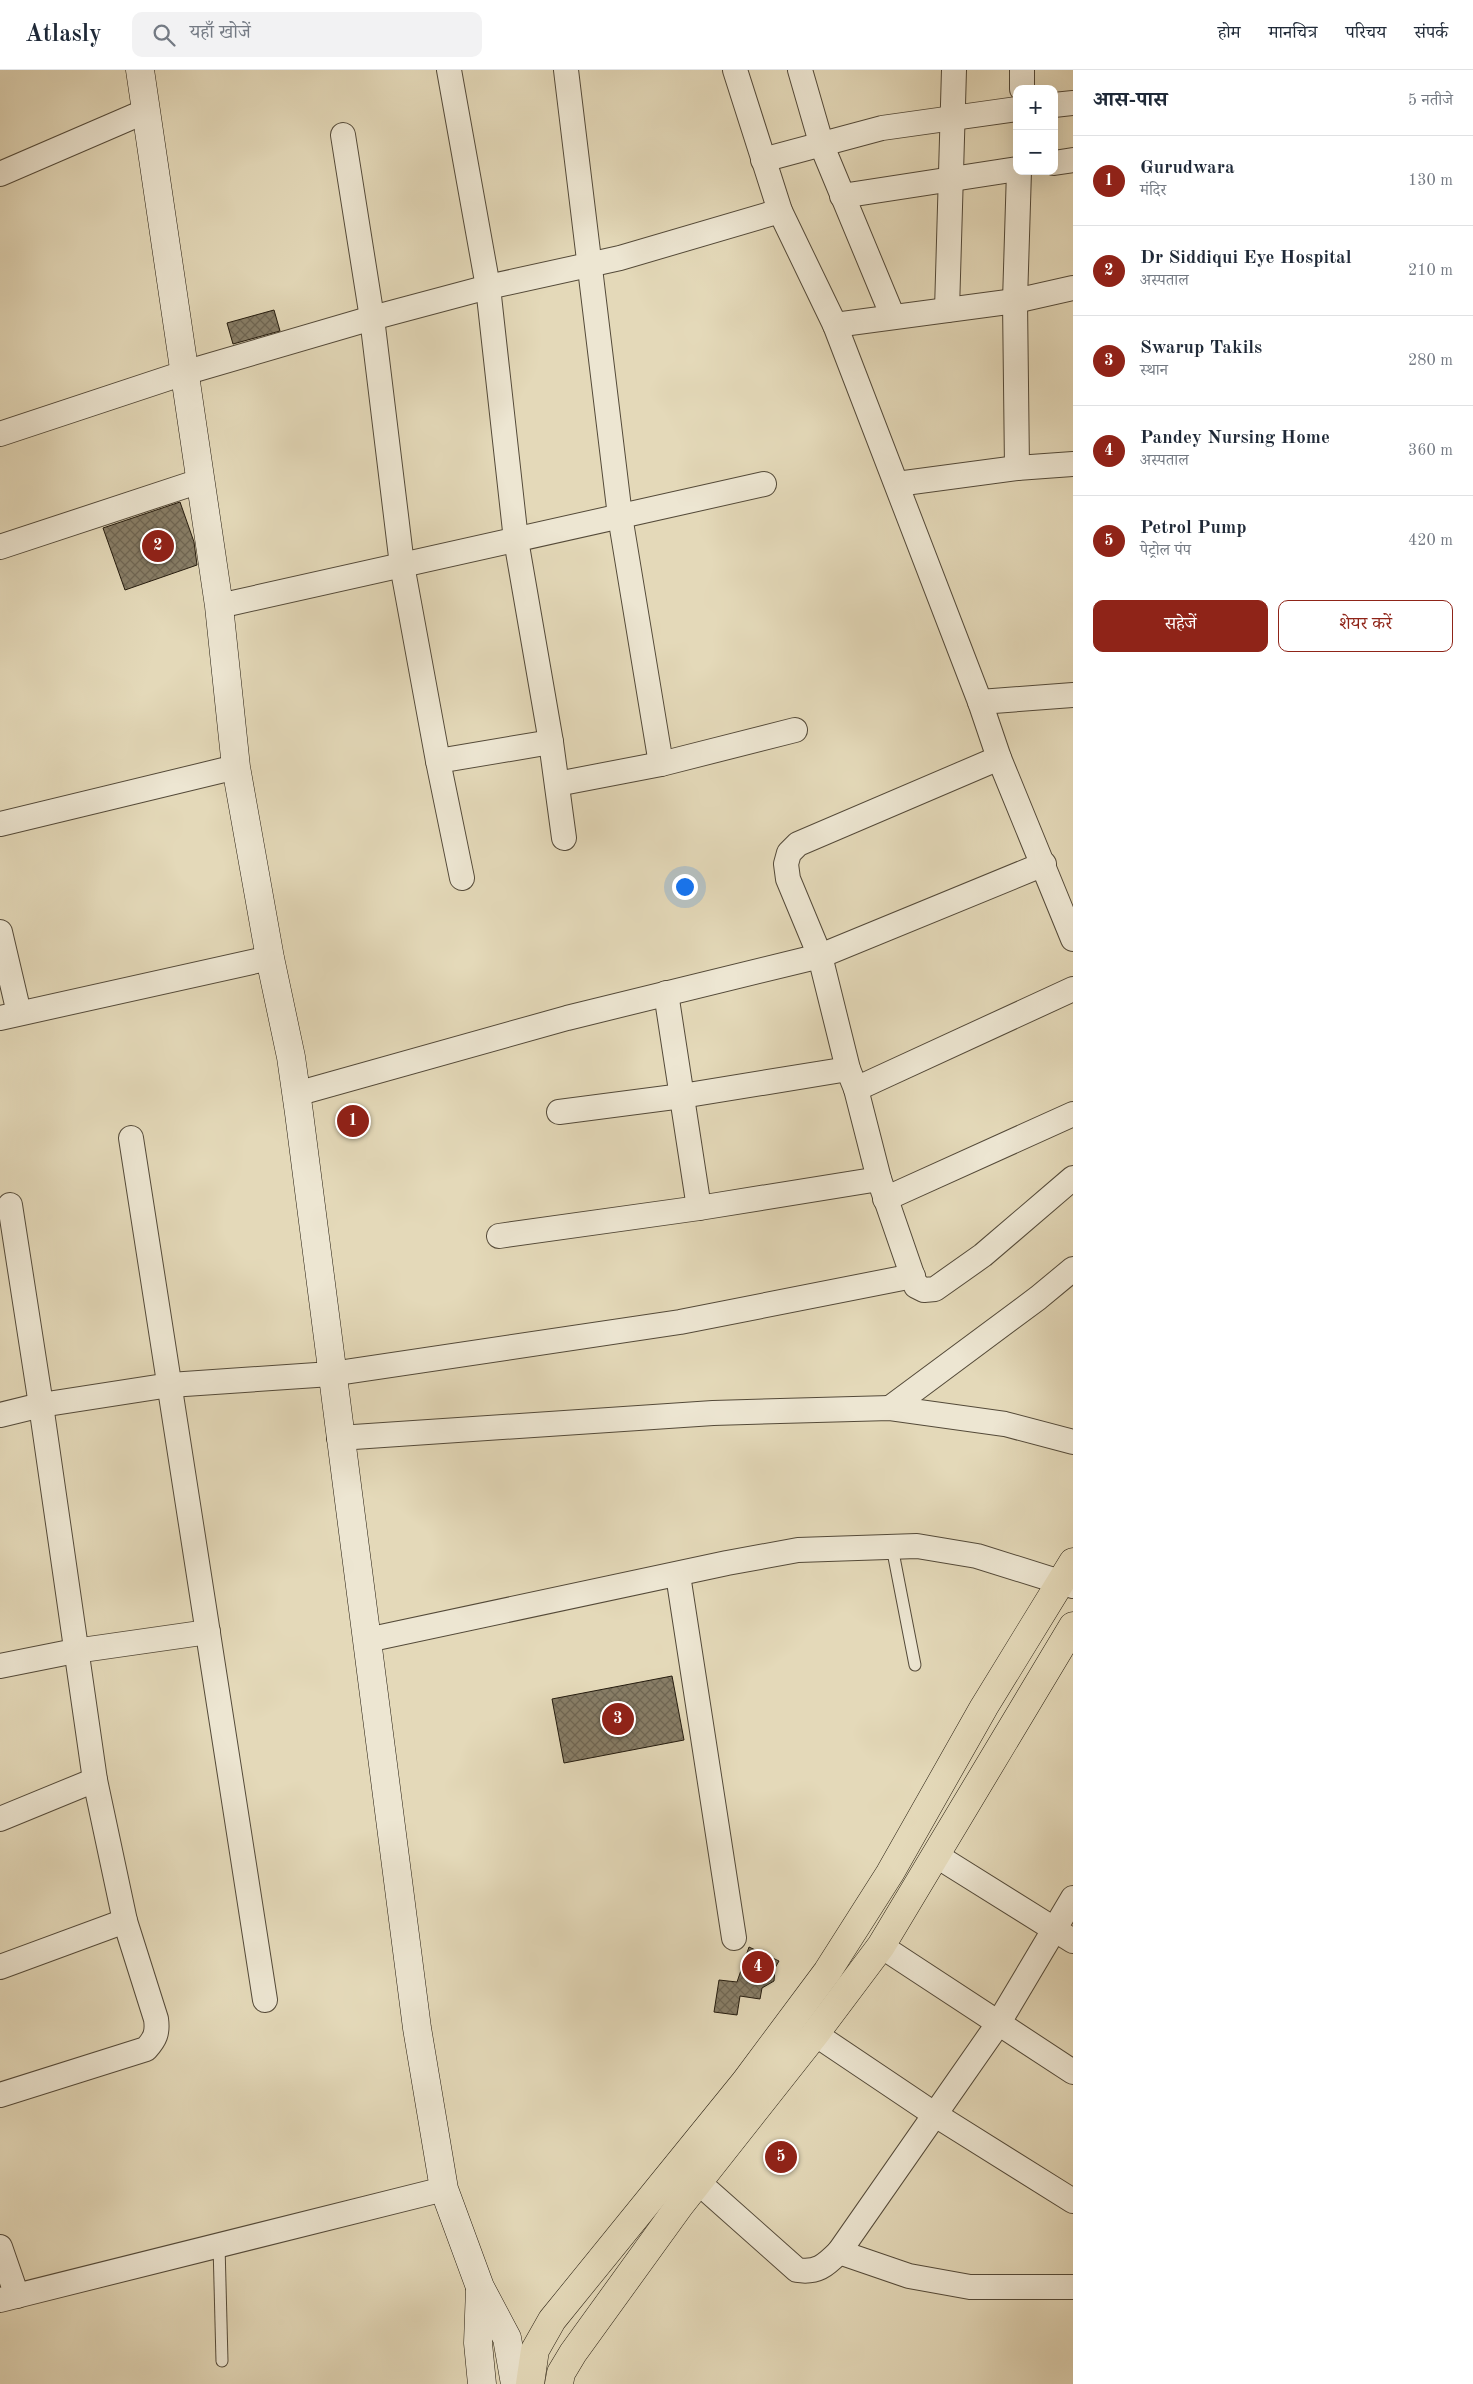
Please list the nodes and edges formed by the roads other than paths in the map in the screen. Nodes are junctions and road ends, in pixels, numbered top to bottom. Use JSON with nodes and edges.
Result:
{"nodes":[{"id":1,"x":140,"y":70,"type":"edge"},
{"id":2,"x":449,"y":70,"type":"edge"},
{"id":3,"x":566,"y":70,"type":"edge"},
{"id":4,"x":735,"y":70,"type":"edge"},
{"id":5,"x":801,"y":70,"type":"edge"},
{"id":6,"x":954,"y":70,"type":"edge"},
{"id":7,"x":1022,"y":70,"type":"edge"},
{"id":8,"x":1022,"y":85,"type":"edge"},
{"id":9,"x":1073,"y":103,"type":"edge"},
{"id":10,"x":1058,"y":105,"type":"edge"},
{"id":11,"x":1013,"y":110,"type":"edge"},
{"id":12,"x":146,"y":111,"type":"junction"},
{"id":13,"x":951,"y":118,"type":"junction"},
{"id":14,"x":343,"y":135,"type":"dead end"},
{"id":15,"x":822,"y":146,"type":"junction"},
{"id":16,"x":762,"y":160,"type":"junction"},
{"id":17,"x":1073,"y":160,"type":"edge"},
{"id":18,"x":1058,"y":162,"type":"edge"},
{"id":19,"x":1013,"y":171,"type":"edge"},
{"id":20,"x":0,"y":174,"type":"edge"},
{"id":21,"x":1018,"y":175,"type":"edge"},
{"id":22,"x":951,"y":179,"type":"junction"},
{"id":23,"x":842,"y":196,"type":"junction"},
{"id":24,"x":780,"y":211,"type":"junction"},
{"id":25,"x":588,"y":264,"type":"junction"},
{"id":26,"x":488,"y":287,"type":"junction"},
{"id":27,"x":1073,"y":288,"type":"edge"},
{"id":28,"x":1015,"y":301,"type":"junction"},
{"id":29,"x":947,"y":310,"type":"junction"},
{"id":30,"x":894,"y":317,"type":"junction"},
{"id":31,"x":372,"y":318,"type":"junction"},
{"id":32,"x":835,"y":325,"type":"junction"},
{"id":33,"x":184,"y":374,"type":"junction"},
{"id":34,"x":0,"y":434,"type":"edge"},
{"id":35,"x":1073,"y":464,"type":"edge"},
{"id":36,"x":1017,"y":468,"type":"junction"},
{"id":37,"x":200,"y":481,"type":"junction"},
{"id":38,"x":764,"y":484,"type":"dead end"},
{"id":39,"x":897,"y":484,"type":"junction"},
{"id":40,"x":620,"y":516,"type":"junction"},
{"id":41,"x":516,"y":540,"type":"junction"},
{"id":42,"x":0,"y":547,"type":"edge"},
{"id":43,"x":402,"y":565,"type":"junction"},
{"id":44,"x":219,"y":606,"type":"junction"},
{"id":45,"x":1073,"y":695,"type":"edge"},
{"id":46,"x":980,"y":702,"type":"junction"},
{"id":47,"x":795,"y":730,"type":"dead end"},
{"id":48,"x":551,"y":742,"type":"junction"},
{"id":49,"x":999,"y":758,"type":"junction"},
{"id":50,"x":438,"y":761,"type":"junction"},
{"id":51,"x":661,"y":764,"type":"junction"},
{"id":52,"x":236,"y":768,"type":"junction"},
{"id":53,"x":557,"y":784,"type":"junction"},
{"id":54,"x":0,"y":824,"type":"edge"},
{"id":55,"x":564,"y":838,"type":"dead end"},
{"id":56,"x":1044,"y":864,"type":"junction"},
{"id":57,"x":462,"y":878,"type":"dead end"},
{"id":58,"x":0,"y":932,"type":"edge"},
{"id":59,"x":1073,"y":939,"type":"edge"},
{"id":60,"x":820,"y":956,"type":"junction"},
{"id":61,"x":270,"y":958,"type":"junction"},
{"id":62,"x":1073,"y":989,"type":"edge"},
{"id":63,"x":666,"y":993,"type":"junction"},
{"id":64,"x":9,"y":1015,"type":"edge"},
{"id":65,"x":852,"y":1079,"type":"junction"},
{"id":66,"x":296,"y":1094,"type":"junction"},
{"id":67,"x":682,"y":1096,"type":"junction"},
{"id":68,"x":559,"y":1112,"type":"dead end"},
{"id":69,"x":1073,"y":1114,"type":"edge"},
{"id":70,"x":131,"y":1138,"type":"dead end"},
{"id":71,"x":1073,"y":1178,"type":"edge"},
{"id":72,"x":882,"y":1189,"type":"junction"},
{"id":73,"x":10,"y":1205,"type":"dead end"},
{"id":74,"x":699,"y":1208,"type":"junction"},
{"id":75,"x":499,"y":1236,"type":"dead end"},
{"id":76,"x":1073,"y":1269,"type":"edge"},
{"id":77,"x":912,"y":1276,"type":"junction"},
{"id":78,"x":331,"y":1374,"type":"junction"},
{"id":79,"x":170,"y":1385,"type":"junction"},
{"id":80,"x":41,"y":1405,"type":"junction"},
{"id":81,"x":890,"y":1408,"type":"junction"},
{"id":82,"x":0,"y":1416,"type":"edge"},
{"id":83,"x":339,"y":1438,"type":"junction"},
{"id":84,"x":1073,"y":1442,"type":"edge"},
{"id":85,"x":892,"y":1547,"type":"junction"},
{"id":86,"x":678,"y":1575,"type":"junction"},
{"id":87,"x":1069,"y":1576,"type":"edge"},
{"id":88,"x":1073,"y":1626,"type":"edge"},
{"id":89,"x":208,"y":1632,"type":"junction"},
{"id":90,"x":367,"y":1640,"type":"junction"},
{"id":91,"x":75,"y":1650,"type":"junction"},
{"id":92,"x":914,"y":1665,"type":"dead end"},
{"id":93,"x":0,"y":1666,"type":"edge"},
{"id":94,"x":95,"y":1780,"type":"junction"},
{"id":95,"x":0,"y":1819,"type":"edge"},
{"id":96,"x":937,"y":1856,"type":"junction"},
{"id":97,"x":1073,"y":1898,"type":"edge"},
{"id":98,"x":125,"y":1921,"type":"junction"},
{"id":99,"x":1053,"y":1928,"type":"junction"},
{"id":100,"x":734,"y":1938,"type":"dead end"},
{"id":101,"x":1073,"y":1941,"type":"edge"},
{"id":102,"x":881,"y":1946,"type":"junction"},
{"id":103,"x":0,"y":1967,"type":"edge"},
{"id":104,"x":265,"y":2000,"type":"dead end"},
{"id":105,"x":998,"y":2024,"type":"junction"},
{"id":106,"x":816,"y":2034,"type":"junction"},
{"id":107,"x":1073,"y":2072,"type":"edge"},
{"id":108,"x":0,"y":2095,"type":"edge"},
{"id":109,"x":934,"y":2114,"type":"junction"},
{"id":110,"x":698,"y":2182,"type":"junction"},
{"id":111,"x":444,"y":2189,"type":"junction"},
{"id":112,"x":1073,"y":2201,"type":"edge"},
{"id":113,"x":630,"y":2223,"type":"junction"},
{"id":114,"x":654,"y":2241,"type":"junction"},
{"id":115,"x":219,"y":2245,"type":"junction"},
{"id":116,"x":0,"y":2248,"type":"edge"},
{"id":117,"x":839,"y":2252,"type":"junction"},
{"id":118,"x":480,"y":2287,"type":"junction"},
{"id":119,"x":1073,"y":2287,"type":"edge"},
{"id":120,"x":8,"y":2298,"type":"edge"},
{"id":121,"x":222,"y":2361,"type":"dead end"},
{"id":122,"x":482,"y":2384,"type":"edge"},
{"id":123,"x":515,"y":2384,"type":"edge"},
{"id":124,"x":530,"y":2384,"type":"edge"},
{"id":125,"x":559,"y":2384,"type":"edge"}],
"edges":[{"from":1,"to":12,"type":"street"},
{"from":2,"to":26,"type":"street"},
{"from":3,"to":25,"type":"street"},
{"from":4,"to":16,"type":"street"},
{"from":5,"to":15,"type":"street"},
{"from":6,"to":13,"type":"street"},
{"from":7,"to":8,"type":"street"},
{"from":9,"to":10,"type":"street"},
{"from":11,"to":13,"type":"street"},
{"from":12,"to":20,"type":"street"},
{"from":12,"to":33,"type":"street"},
{"from":13,"to":15,"type":"street"},
{"from":13,"to":22,"type":"street"},
{"from":14,"to":31,"type":"street"},
{"from":15,"to":16,"type":"street"},
{"from":15,"to":23,"type":"street"},
{"from":16,"to":24,"type":"street"},
{"from":17,"to":18,"type":"street"},
{"from":19,"to":22,"type":"street"},
{"from":21,"to":28,"type":"street"},
{"from":22,"to":23,"type":"street"},
{"from":22,"to":29,"type":"street"},
{"from":23,"to":30,"type":"street"},
{"from":24,"to":25,"type":"street"},
{"from":24,"to":32,"type":"street"},
{"from":25,"to":26,"type":"street"},
{"from":25,"to":40,"type":"street"},
{"from":26,"to":31,"type":"street"},
{"from":26,"to":41,"type":"street"},
{"from":27,"to":28,"type":"street"},
{"from":28,"to":29,"type":"street"},
{"from":28,"to":36,"type":"street"},
{"from":29,"to":30,"type":"street"},
{"from":30,"to":32,"type":"street"},
{"from":31,"to":33,"type":"street"},
{"from":31,"to":43,"type":"street"},
{"from":32,"to":39,"type":"street"},
{"from":33,"to":34,"type":"street"},
{"from":33,"to":37,"type":"street"},
{"from":35,"to":36,"type":"street"},
{"from":36,"to":39,"type":"street"},
{"from":37,"to":42,"type":"street"},
{"from":37,"to":44,"type":"street"},
{"from":38,"to":40,"type":"street"},
{"from":39,"to":46,"type":"street"},
{"from":40,"to":41,"type":"street"},
{"from":40,"to":51,"type":"street"},
{"from":41,"to":43,"type":"street"},
{"from":41,"to":48,"type":"street"},
{"from":43,"to":44,"type":"street"},
{"from":43,"to":50,"type":"street"},
{"from":44,"to":52,"type":"street"},
{"from":45,"to":46,"type":"street"},
{"from":46,"to":49,"type":"street"},
{"from":47,"to":51,"type":"street"},
{"from":48,"to":50,"type":"street"},
{"from":48,"to":53,"type":"street"},
{"from":49,"to":56,"type":"street"},
{"from":49,"to":60,"type":"street"},
{"from":50,"to":57,"type":"street"},
{"from":51,"to":53,"type":"street"},
{"from":52,"to":54,"type":"street"},
{"from":52,"to":61,"type":"street"},
{"from":53,"to":55,"type":"street"},
{"from":56,"to":59,"type":"street"},
{"from":56,"to":60,"type":"street"},
{"from":58,"to":64,"type":"street"},
{"from":60,"to":63,"type":"street"},
{"from":60,"to":65,"type":"street"},
{"from":61,"to":64,"type":"street"},
{"from":61,"to":66,"type":"street"},
{"from":62,"to":65,"type":"street"},
{"from":63,"to":66,"type":"street"},
{"from":63,"to":67,"type":"street"},
{"from":65,"to":67,"type":"street"},
{"from":65,"to":72,"type":"street"},
{"from":66,"to":78,"type":"street"},
{"from":67,"to":68,"type":"street"},
{"from":67,"to":74,"type":"street"},
{"from":69,"to":72,"type":"street"},
{"from":70,"to":79,"type":"street"},
{"from":71,"to":77,"type":"street"},
{"from":72,"to":74,"type":"street"},
{"from":72,"to":77,"type":"street"},
{"from":73,"to":80,"type":"street"},
{"from":74,"to":75,"type":"street"},
{"from":76,"to":81,"type":"street"},
{"from":77,"to":78,"type":"street"},
{"from":78,"to":79,"type":"street"},
{"from":78,"to":83,"type":"street"},
{"from":79,"to":80,"type":"street"},
{"from":79,"to":89,"type":"street"},
{"from":80,"to":82,"type":"street"},
{"from":80,"to":91,"type":"street"},
{"from":81,"to":83,"type":"street"},
{"from":81,"to":84,"type":"street"},
{"from":83,"to":90,"type":"street"},
{"from":85,"to":86,"type":"street"},
{"from":85,"to":87,"type":"street"},
{"from":85,"to":92,"type":"lane"},
{"from":86,"to":90,"type":"street"},
{"from":86,"to":100,"type":"street"},
{"from":87,"to":113,"type":"main road"},
{"from":88,"to":96,"type":"main road"},
{"from":89,"to":91,"type":"street"},
{"from":89,"to":104,"type":"street"},
{"from":90,"to":111,"type":"street"},
{"from":91,"to":93,"type":"street"},
{"from":91,"to":94,"type":"street"},
{"from":94,"to":95,"type":"street"},
{"from":94,"to":98,"type":"street"},
{"from":96,"to":99,"type":"street"},
{"from":96,"to":102,"type":"main road"},
{"from":97,"to":99,"type":"street"},
{"from":98,"to":103,"type":"street"},
{"from":98,"to":108,"type":"street"},
{"from":99,"to":101,"type":"street"},
{"from":99,"to":105,"type":"street"},
{"from":102,"to":105,"type":"street"},
{"from":102,"to":106,"type":"main road"},
{"from":105,"to":107,"type":"street"},
{"from":105,"to":109,"type":"street"},
{"from":106,"to":109,"type":"street"},
{"from":106,"to":110,"type":"main road"},
{"from":109,"to":112,"type":"street"},
{"from":109,"to":117,"type":"street"},
{"from":110,"to":114,"type":"main road"},
{"from":110,"to":117,"type":"street"},
{"from":111,"to":115,"type":"street"},
{"from":111,"to":118,"type":"street"},
{"from":113,"to":114,"type":"main road"},
{"from":113,"to":124,"type":"main road"},
{"from":114,"to":125,"type":"main road"},
{"from":115,"to":120,"type":"street"},
{"from":115,"to":121,"type":"lane"},
{"from":116,"to":120,"type":"street"},
{"from":117,"to":119,"type":"street"},
{"from":118,"to":122,"type":"street"},
{"from":118,"to":123,"type":"street"}]}
